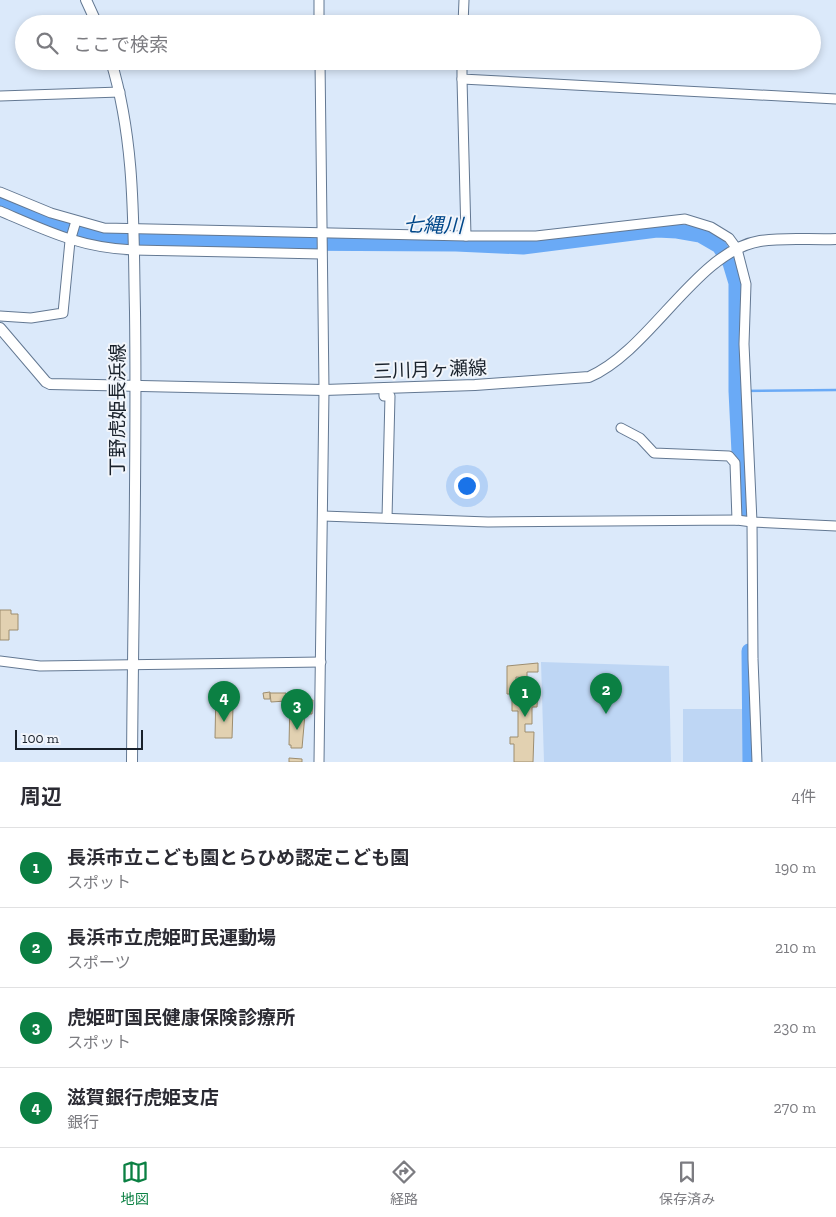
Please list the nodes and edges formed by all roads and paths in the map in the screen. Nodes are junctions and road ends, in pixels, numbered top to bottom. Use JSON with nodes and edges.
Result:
{"nodes":[{"id":1,"x":86,"y":0,"type":"edge"},
{"id":2,"x":319,"y":0,"type":"edge"},
{"id":3,"x":464,"y":0,"type":"edge"},
{"id":4,"x":93,"y":15,"type":"edge"},
{"id":5,"x":319,"y":15,"type":"edge"},
{"id":6,"x":463,"y":15,"type":"edge"},
{"id":7,"x":114,"y":70,"type":"edge"},
{"id":8,"x":320,"y":70,"type":"edge"},
{"id":9,"x":462,"y":70,"type":"edge"},
{"id":10,"x":462,"y":79,"type":"junction"},
{"id":11,"x":120,"y":92,"type":"junction"},
{"id":12,"x":0,"y":96,"type":"edge"},
{"id":13,"x":836,"y":99,"type":"edge"},
{"id":14,"x":0,"y":192,"type":"edge"},
{"id":15,"x":0,"y":211,"type":"edge"},
{"id":16,"x":76,"y":221,"type":"junction"},
{"id":17,"x":134,"y":229,"type":"junction"},
{"id":18,"x":321,"y":231,"type":"junction"},
{"id":19,"x":466,"y":236,"type":"junction"},
{"id":20,"x":836,"y":239,"type":"edge"},
{"id":21,"x":70,"y":241,"type":"junction"},
{"id":22,"x":133,"y":248,"type":"junction"},
{"id":23,"x":734,"y":250,"type":"junction"},
{"id":24,"x":321,"y":254,"type":"junction"},
{"id":25,"x":0,"y":316,"type":"edge"},
{"id":26,"x":0,"y":328,"type":"edge"},
{"id":27,"x":136,"y":387,"type":"junction"},
{"id":28,"x":384,"y":388,"type":"junction"},
{"id":29,"x":324,"y":390,"type":"junction"},
{"id":30,"x":621,"y":428,"type":"dead end"},
{"id":31,"x":323,"y":516,"type":"junction"},
{"id":32,"x":387,"y":518,"type":"junction"},
{"id":33,"x":737,"y":520,"type":"junction"},
{"id":34,"x":752,"y":522,"type":"junction"},
{"id":35,"x":836,"y":526,"type":"edge"},
{"id":36,"x":0,"y":661,"type":"edge"},
{"id":37,"x":321,"y":662,"type":"junction"},
{"id":38,"x":133,"y":665,"type":"junction"},
{"id":39,"x":132,"y":762,"type":"edge"},
{"id":40,"x":319,"y":762,"type":"edge"},
{"id":41,"x":757,"y":762,"type":"edge"}],
"edges":[{"from":1,"to":4,"type":"main road"},
{"from":2,"to":5,"type":"street"},
{"from":3,"to":6,"type":"street"},
{"from":7,"to":11,"type":"main road","name":"丁野虎姫長浜線"},
{"from":8,"to":18,"type":"street"},
{"from":9,"to":10,"type":"street"},
{"from":10,"to":13,"type":"street"},
{"from":10,"to":19,"type":"street"},
{"from":11,"to":12,"type":"street"},
{"from":11,"to":17,"type":"main road","name":"丁野虎姫長浜線"},
{"from":14,"to":16,"type":"street"},
{"from":15,"to":21,"type":"street"},
{"from":16,"to":17,"type":"street"},
{"from":16,"to":21,"type":"street"},
{"from":17,"to":18,"type":"street"},
{"from":17,"to":22,"type":"main road","name":"丁野虎姫長浜線"},
{"from":18,"to":19,"type":"street"},
{"from":18,"to":24,"type":"street"},
{"from":19,"to":23,"type":"street"},
{"from":20,"to":23,"type":"main road","name":"三川月ヶ瀬線"},
{"from":21,"to":22,"type":"street"},
{"from":21,"to":25,"type":"street"},
{"from":22,"to":24,"type":"street"},
{"from":22,"to":27,"type":"main road","name":"丁野虎姫長浜線"},
{"from":23,"to":28,"type":"main road","name":"三川月ヶ瀬線"},
{"from":23,"to":34,"type":"street"},
{"from":24,"to":29,"type":"street"},
{"from":26,"to":27,"type":"main road","name":"三川月ヶ瀬線"},
{"from":27,"to":29,"type":"main road","name":"三川月ヶ瀬線"},
{"from":27,"to":38,"type":"main road","name":"丁野虎姫長浜線"},
{"from":28,"to":29,"type":"main road","name":"三川月ヶ瀬線"},
{"from":28,"to":32,"type":"street"},
{"from":29,"to":31,"type":"street"},
{"from":30,"to":33,"type":"street"},
{"from":31,"to":32,"type":"street"},
{"from":31,"to":37,"type":"street"},
{"from":32,"to":33,"type":"street"},
{"from":33,"to":34,"type":"street"},
{"from":34,"to":35,"type":"street"},
{"from":34,"to":41,"type":"street"},
{"from":36,"to":38,"type":"street"},
{"from":37,"to":38,"type":"street"},
{"from":37,"to":40,"type":"street"},
{"from":38,"to":39,"type":"main road","name":"丁野虎姫長浜線"}]}
